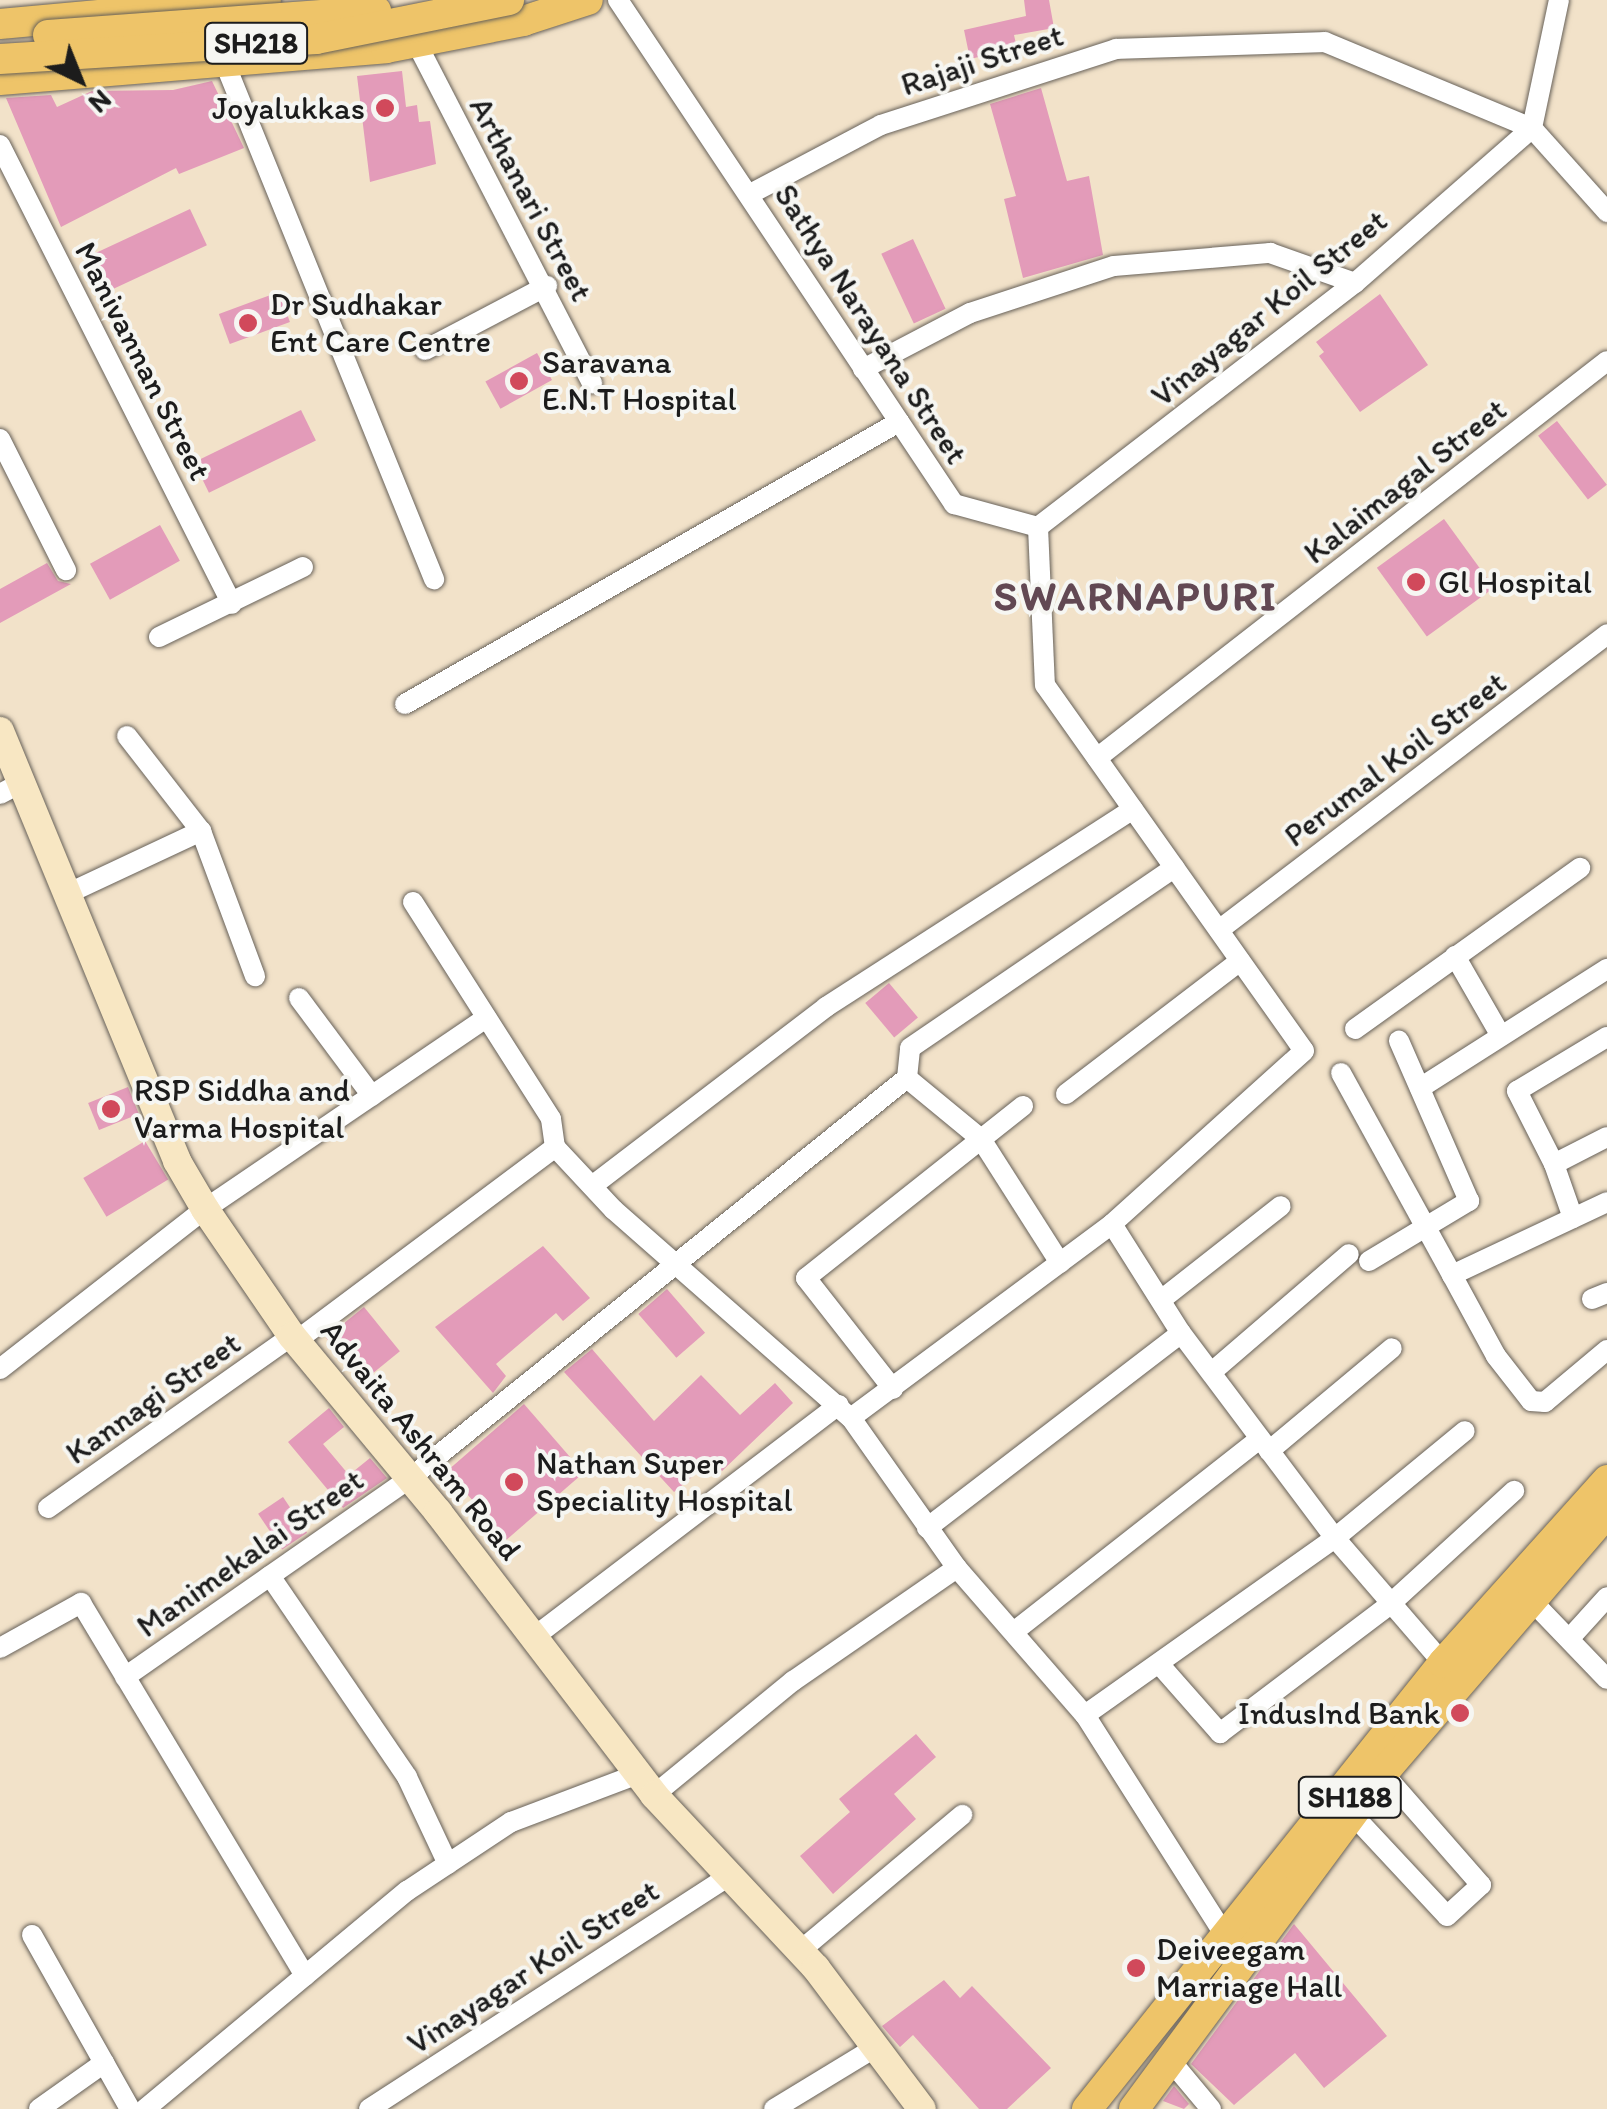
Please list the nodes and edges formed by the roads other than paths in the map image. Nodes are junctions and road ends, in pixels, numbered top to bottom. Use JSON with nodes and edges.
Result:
{"nodes":[{"id":1,"x":78,"y":0,"type":"edge"},
{"id":2,"x":391,"y":0,"type":"edge"},
{"id":3,"x":418,"y":0,"type":"edge"},
{"id":4,"x":434,"y":0,"type":"edge"},
{"id":5,"x":509,"y":0,"type":"edge"},
{"id":6,"x":588,"y":0,"type":"edge"},
{"id":7,"x":618,"y":0,"type":"edge"},
{"id":8,"x":1558,"y":0,"type":"edge"},
{"id":9,"x":246,"y":1,"type":"edge"},
{"id":10,"x":0,"y":6,"type":"edge"},
{"id":11,"x":0,"y":24,"type":"edge"},
{"id":12,"x":0,"y":38,"type":"edge"},
{"id":13,"x":417,"y":44,"type":"junction"},
{"id":14,"x":386,"y":48,"type":"junction"},
{"id":15,"x":0,"y":59,"type":"edge"},
{"id":16,"x":226,"y":66,"type":"junction"},
{"id":17,"x":0,"y":80,"type":"edge"},
{"id":18,"x":1532,"y":128,"type":"junction"},
{"id":19,"x":0,"y":145,"type":"edge"},
{"id":20,"x":750,"y":194,"type":"junction"},
{"id":21,"x":1607,"y":212,"type":"edge"},
{"id":22,"x":1354,"y":283,"type":"junction"},
{"id":23,"x":547,"y":286,"type":"junction"},
{"id":24,"x":425,"y":350,"type":"dead end"},
{"id":25,"x":1607,"y":361,"type":"edge"},
{"id":26,"x":863,"y":369,"type":"junction"},
{"id":27,"x":592,"y":383,"type":"dead end"},
{"id":28,"x":899,"y":422,"type":"junction"},
{"id":29,"x":0,"y":439,"type":"edge"},
{"id":30,"x":1038,"y":527,"type":"junction"},
{"id":31,"x":303,"y":567,"type":"dead end"},
{"id":32,"x":66,"y":570,"type":"dead end"},
{"id":33,"x":434,"y":578,"type":"dead end"},
{"id":34,"x":232,"y":604,"type":"junction"},
{"id":35,"x":1607,"y":634,"type":"edge"},
{"id":36,"x":159,"y":637,"type":"dead end"},
{"id":37,"x":405,"y":704,"type":"dead end"},
{"id":38,"x":0,"y":731,"type":"edge"},
{"id":39,"x":127,"y":736,"type":"dead end"},
{"id":40,"x":1097,"y":758,"type":"junction"},
{"id":41,"x":12,"y":788,"type":"edge"},
{"id":42,"x":1133,"y":809,"type":"junction"},
{"id":43,"x":201,"y":831,"type":"junction"},
{"id":44,"x":1174,"y":868,"type":"junction"},
{"id":45,"x":1580,"y":868,"type":"dead end"},
{"id":46,"x":70,"y":892,"type":"junction"},
{"id":47,"x":413,"y":902,"type":"dead end"},
{"id":48,"x":1219,"y":930,"type":"junction"},
{"id":49,"x":1455,"y":956,"type":"junction"},
{"id":50,"x":1240,"y":960,"type":"junction"},
{"id":51,"x":1607,"y":969,"type":"edge"},
{"id":52,"x":255,"y":976,"type":"dead end"},
{"id":53,"x":299,"y":998,"type":"dead end"},
{"id":54,"x":486,"y":1018,"type":"junction"},
{"id":55,"x":1355,"y":1029,"type":"dead end"},
{"id":56,"x":1501,"y":1036,"type":"junction"},
{"id":57,"x":1607,"y":1037,"type":"edge"},
{"id":58,"x":1398,"y":1040,"type":"dead end"},
{"id":59,"x":1340,"y":1073,"type":"dead end"},
{"id":60,"x":907,"y":1078,"type":"junction"},
{"id":61,"x":1420,"y":1088,"type":"junction"},
{"id":62,"x":1066,"y":1094,"type":"dead end"},
{"id":63,"x":372,"y":1096,"type":"junction"},
{"id":64,"x":1023,"y":1106,"type":"dead end"},
{"id":65,"x":982,"y":1138,"type":"junction"},
{"id":66,"x":1607,"y":1138,"type":"edge"},
{"id":67,"x":556,"y":1147,"type":"junction"},
{"id":68,"x":1554,"y":1164,"type":"junction"},
{"id":69,"x":592,"y":1186,"type":"junction"},
{"id":70,"x":1607,"y":1202,"type":"edge"},
{"id":71,"x":1282,"y":1206,"type":"dead end"},
{"id":72,"x":204,"y":1209,"type":"junction"},
{"id":73,"x":1573,"y":1218,"type":"junction"},
{"id":74,"x":1112,"y":1224,"type":"junction"},
{"id":75,"x":1429,"y":1226,"type":"junction"},
{"id":76,"x":1060,"y":1263,"type":"junction"},
{"id":77,"x":676,"y":1264,"type":"junction"},
{"id":78,"x":1452,"y":1274,"type":"junction"},
{"id":79,"x":1160,"y":1300,"type":"junction"},
{"id":80,"x":1181,"y":1333,"type":"junction"},
{"id":81,"x":294,"y":1338,"type":"junction"},
{"id":82,"x":1392,"y":1348,"type":"dead end"},
{"id":83,"x":1607,"y":1350,"type":"edge"},
{"id":84,"x":0,"y":1369,"type":"edge"},
{"id":85,"x":1213,"y":1371,"type":"junction"},
{"id":86,"x":894,"y":1389,"type":"junction"},
{"id":87,"x":845,"y":1412,"type":"junction"},
{"id":88,"x":1465,"y":1431,"type":"dead end"},
{"id":89,"x":1265,"y":1445,"type":"junction"},
{"id":90,"x":410,"y":1478,"type":"junction"},
{"id":91,"x":1607,"y":1480,"type":"edge"},
{"id":92,"x":1514,"y":1492,"type":"dead end"},
{"id":93,"x":1607,"y":1498,"type":"edge"},
{"id":94,"x":48,"y":1508,"type":"dead end"},
{"id":95,"x":1607,"y":1513,"type":"edge"},
{"id":96,"x":927,"y":1528,"type":"junction"},
{"id":97,"x":1335,"y":1538,"type":"junction"},
{"id":98,"x":957,"y":1568,"type":"junction"},
{"id":99,"x":270,"y":1576,"type":"junction"},
{"id":100,"x":1607,"y":1597,"type":"edge"},
{"id":101,"x":1530,"y":1598,"type":"junction"},
{"id":102,"x":1388,"y":1606,"type":"junction"},
{"id":103,"x":1016,"y":1630,"type":"junction"},
{"id":104,"x":534,"y":1637,"type":"junction"},
{"id":105,"x":1570,"y":1638,"type":"junction"},
{"id":106,"x":0,"y":1648,"type":"edge"},
{"id":107,"x":1443,"y":1663,"type":"junction"},
{"id":108,"x":1160,"y":1665,"type":"junction"},
{"id":109,"x":125,"y":1677,"type":"junction"},
{"id":110,"x":1607,"y":1679,"type":"edge"},
{"id":111,"x":1085,"y":1715,"type":"junction"},
{"id":112,"x":1384,"y":1773,"type":"junction"},
{"id":113,"x":646,"y":1784,"type":"junction"},
{"id":114,"x":1352,"y":1814,"type":"junction"},
{"id":115,"x":962,"y":1815,"type":"dead end"},
{"id":116,"x":448,"y":1864,"type":"junction"},
{"id":117,"x":729,"y":1876,"type":"junction"},
{"id":118,"x":32,"y":1935,"type":"dead end"},
{"id":119,"x":1225,"y":1936,"type":"junction"},
{"id":120,"x":800,"y":1951,"type":"junction"},
{"id":121,"x":304,"y":1976,"type":"junction"},
{"id":122,"x":876,"y":2047,"type":"junction"},
{"id":123,"x":1170,"y":2060,"type":"junction"},
{"id":124,"x":104,"y":2062,"type":"junction"},
{"id":125,"x":39,"y":2109,"type":"edge"},
{"id":126,"x":130,"y":2109,"type":"edge"},
{"id":127,"x":144,"y":2109,"type":"edge"},
{"id":128,"x":369,"y":2109,"type":"edge"},
{"id":129,"x":774,"y":2109,"type":"edge"},
{"id":130,"x":922,"y":2109,"type":"edge"},
{"id":131,"x":1087,"y":2109,"type":"edge"},
{"id":132,"x":1110,"y":2109,"type":"edge"},
{"id":133,"x":1134,"y":2109,"type":"edge"},
{"id":134,"x":1211,"y":2109,"type":"edge"}],
"edges":[{"from":1,"to":10,"type":"main road"},
{"from":2,"to":14,"type":"main road"},
{"from":3,"to":13,"type":"main road"},
{"from":4,"to":12,"type":"main road","bridge":true},
{"from":5,"to":15,"type":"main road","number":"SH218","bridge":true},
{"from":6,"to":13,"type":"main road"},
{"from":7,"to":20,"type":"street","name":"Sathya Narayana Street"},
{"from":8,"to":18,"type":"street"},
{"from":9,"to":11,"type":"main road"},
{"from":13,"to":14,"type":"main road"},
{"from":13,"to":23,"type":"street","name":"Arthanari Street"},
{"from":14,"to":16,"type":"main road"},
{"from":16,"to":17,"type":"main road"},
{"from":16,"to":33,"type":"street"},
{"from":18,"to":20,"type":"street","name":"Rajaji Street"},
{"from":18,"to":21,"type":"street"},
{"from":18,"to":22,"type":"street","name":"Vinayagar Koil Street"},
{"from":19,"to":34,"type":"street","name":"Manivannan Street"},
{"from":20,"to":26,"type":"street","name":"Sathya Narayana Street"},
{"from":22,"to":26,"type":"street"},
{"from":22,"to":30,"type":"street","name":"Vinayagar Koil Street"},
{"from":23,"to":24,"type":"street"},
{"from":23,"to":27,"type":"street","name":"Arthanari Street"},
{"from":25,"to":40,"type":"street","name":"Kalaimagal Street"},
{"from":26,"to":28,"type":"street","name":"Sathya Narayana Street"},
{"from":28,"to":30,"type":"street","name":"Sathya Narayana Street"},
{"from":28,"to":37,"type":"street"},
{"from":29,"to":32,"type":"street"},
{"from":30,"to":40,"type":"street"},
{"from":31,"to":34,"type":"street"},
{"from":34,"to":36,"type":"street"},
{"from":35,"to":48,"type":"street","name":"Perumal Koil Street"},
{"from":38,"to":41,"type":"street","name":"Advaita Ashram Road"},
{"from":39,"to":43,"type":"street"},
{"from":40,"to":42,"type":"street"},
{"from":41,"to":46,"type":"street","name":"Advaita Ashram Road"},
{"from":42,"to":44,"type":"street"},
{"from":42,"to":69,"type":"street"},
{"from":43,"to":46,"type":"street"},
{"from":43,"to":52,"type":"street"},
{"from":44,"to":48,"type":"street"},
{"from":44,"to":60,"type":"street"},
{"from":45,"to":49,"type":"street"},
{"from":46,"to":72,"type":"street","name":"Advaita Ashram Road"},
{"from":47,"to":54,"type":"street"},
{"from":48,"to":50,"type":"street"},
{"from":49,"to":55,"type":"street"},
{"from":49,"to":56,"type":"street"},
{"from":50,"to":62,"type":"street"},
{"from":50,"to":74,"type":"street"},
{"from":51,"to":56,"type":"street"},
{"from":53,"to":63,"type":"street"},
{"from":54,"to":63,"type":"street"},
{"from":54,"to":67,"type":"street"},
{"from":56,"to":61,"type":"street"},
{"from":57,"to":68,"type":"street"},
{"from":58,"to":61,"type":"street"},
{"from":59,"to":75,"type":"street"},
{"from":60,"to":65,"type":"street"},
{"from":60,"to":77,"type":"street","name":"Manimekalai Street"},
{"from":61,"to":75,"type":"street"},
{"from":63,"to":72,"type":"street"},
{"from":64,"to":65,"type":"street"},
{"from":65,"to":76,"type":"street"},
{"from":65,"to":86,"type":"street"},
{"from":66,"to":68,"type":"street"},
{"from":67,"to":69,"type":"street"},
{"from":67,"to":81,"type":"street","name":"Kannagi Street"},
{"from":68,"to":73,"type":"street"},
{"from":69,"to":77,"type":"street"},
{"from":70,"to":73,"type":"street"},
{"from":71,"to":79,"type":"street"},
{"from":72,"to":81,"type":"street","name":"Advaita Ashram Road"},
{"from":72,"to":84,"type":"street"},
{"from":73,"to":78,"type":"street"},
{"from":74,"to":76,"type":"street"},
{"from":74,"to":79,"type":"street"},
{"from":75,"to":78,"type":"street"},
{"from":75,"to":85,"type":"street"},
{"from":76,"to":86,"type":"street"},
{"from":77,"to":87,"type":"street"},
{"from":77,"to":90,"type":"street","name":"Manimekalai Street"},
{"from":78,"to":83,"type":"street"},
{"from":79,"to":80,"type":"street"},
{"from":80,"to":85,"type":"street"},
{"from":80,"to":96,"type":"street"},
{"from":81,"to":90,"type":"street","name":"Advaita Ashram Road"},
{"from":81,"to":94,"type":"street","name":"Kannagi Street"},
{"from":82,"to":89,"type":"street"},
{"from":85,"to":89,"type":"street"},
{"from":86,"to":87,"type":"street"},
{"from":87,"to":96,"type":"street"},
{"from":87,"to":104,"type":"street"},
{"from":88,"to":97,"type":"street"},
{"from":89,"to":97,"type":"street"},
{"from":89,"to":103,"type":"street"},
{"from":90,"to":99,"type":"street","name":"Manimekalai Street"},
{"from":90,"to":104,"type":"street","name":"Advaita Ashram Road"},
{"from":91,"to":107,"type":"main road"},
{"from":92,"to":102,"type":"street"},
{"from":93,"to":132,"type":"main road","number":"SH188"},
{"from":95,"to":101,"type":"main road"},
{"from":96,"to":98,"type":"street"},
{"from":97,"to":102,"type":"street"},
{"from":97,"to":108,"type":"street"},
{"from":98,"to":103,"type":"street"},
{"from":98,"to":113,"type":"street"},
{"from":99,"to":109,"type":"street","name":"Manimekalai Street"},
{"from":99,"to":116,"type":"street"},
{"from":100,"to":105,"type":"street"},
{"from":101,"to":105,"type":"street"},
{"from":101,"to":112,"type":"main road"},
{"from":102,"to":107,"type":"street"},
{"from":102,"to":108,"type":"street"},
{"from":103,"to":111,"type":"street"},
{"from":104,"to":113,"type":"street","name":"Advaita Ashram Road"},
{"from":105,"to":110,"type":"street"},
{"from":106,"to":109,"type":"street"},
{"from":107,"to":119,"type":"main road"},
{"from":108,"to":111,"type":"street"},
{"from":109,"to":121,"type":"street"},
{"from":111,"to":119,"type":"street"},
{"from":112,"to":114,"type":"main road"},
{"from":112,"to":114,"type":"street"},
{"from":113,"to":116,"type":"street"},
{"from":113,"to":117,"type":"street","name":"Advaita Ashram Road"},
{"from":114,"to":123,"type":"main road"},
{"from":115,"to":120,"type":"street"},
{"from":116,"to":121,"type":"street"},
{"from":117,"to":120,"type":"street","name":"Advaita Ashram Road"},
{"from":117,"to":128,"type":"street","name":"Vinayagar Koil Street"},
{"from":118,"to":124,"type":"street"},
{"from":119,"to":131,"type":"main road"},
{"from":120,"to":122,"type":"street","name":"Advaita Ashram Road"},
{"from":121,"to":127,"type":"street"},
{"from":122,"to":129,"type":"street"},
{"from":122,"to":130,"type":"street","name":"Advaita Ashram Road"},
{"from":123,"to":133,"type":"main road"},
{"from":123,"to":134,"type":"street"},
{"from":124,"to":125,"type":"street"},
{"from":124,"to":126,"type":"street"}]}
